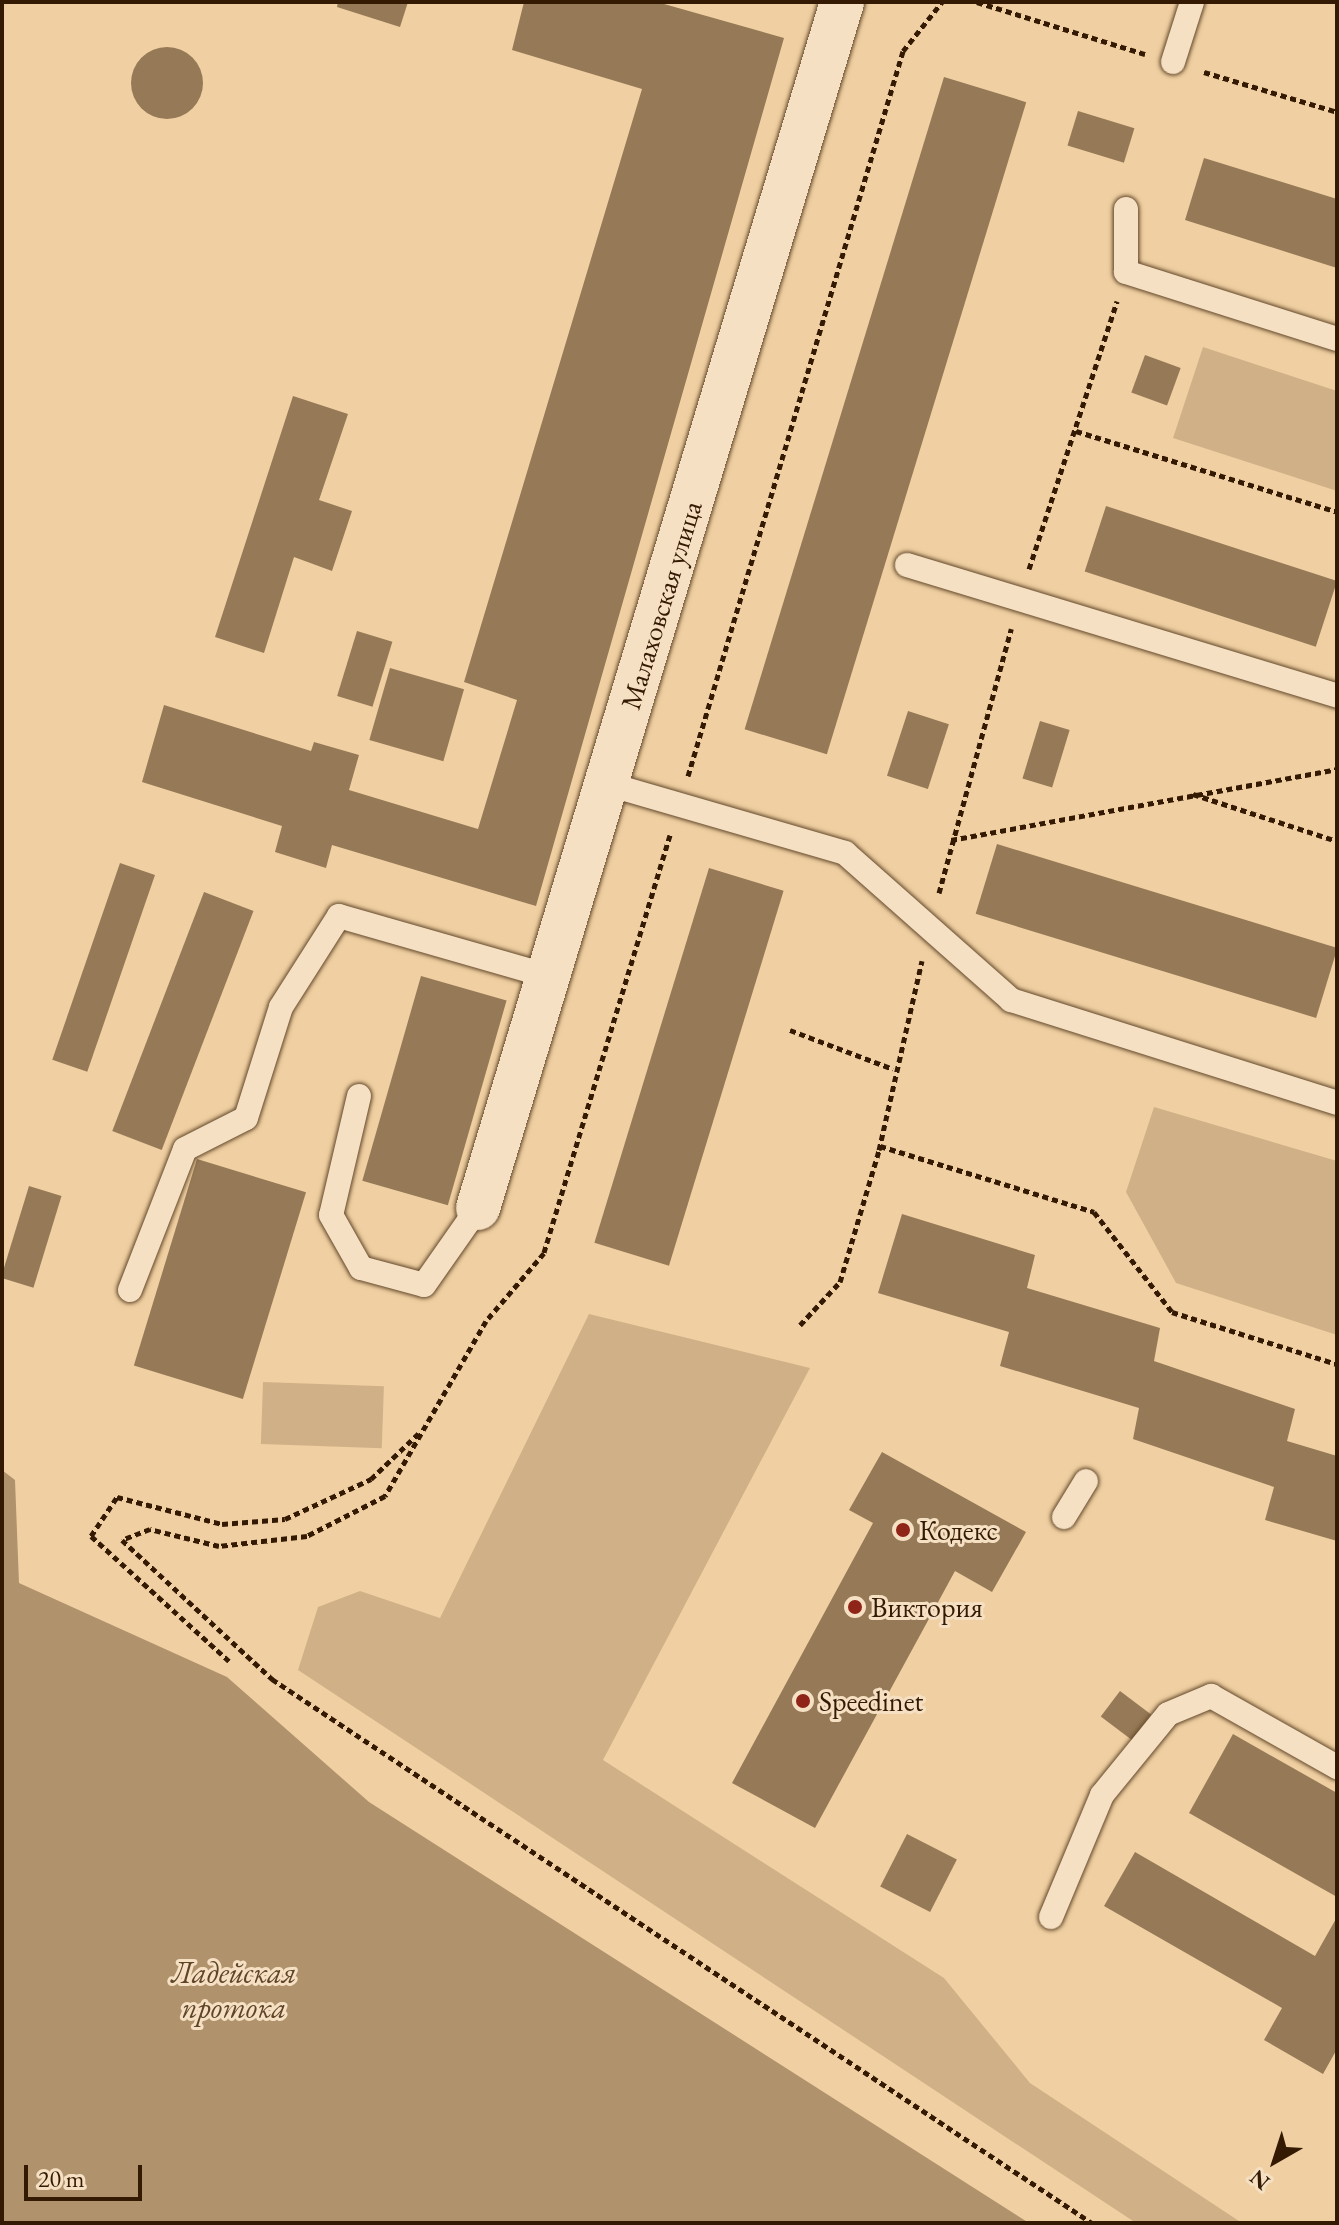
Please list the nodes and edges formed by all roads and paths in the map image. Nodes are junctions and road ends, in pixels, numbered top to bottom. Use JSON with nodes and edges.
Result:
{"nodes":[{"id":1,"x":842,"y":2,"type":"edge"},
{"id":2,"x":942,"y":2,"type":"edge"},
{"id":3,"x":1192,"y":2,"type":"edge"},
{"id":4,"x":1173,"y":62,"type":"dead end"},
{"id":5,"x":1126,"y":209,"type":"dead end"},
{"id":6,"x":1126,"y":272,"type":"junction"},
{"id":7,"x":1337,"y":339,"type":"edge"},
{"id":8,"x":1076,"y":431,"type":"junction"},
{"id":9,"x":1337,"y":512,"type":"edge"},
{"id":10,"x":907,"y":565,"type":"dead end"},
{"id":11,"x":1019,"y":598,"type":"junction"},
{"id":12,"x":1337,"y":696,"type":"edge"},
{"id":13,"x":1337,"y":769,"type":"edge"},
{"id":14,"x":608,"y":784,"type":"junction"},
{"id":15,"x":1192,"y":794,"type":"junction"},
{"id":16,"x":680,"y":801,"type":"junction"},
{"id":17,"x":951,"y":840,"type":"junction"},
{"id":18,"x":1337,"y":841,"type":"edge"},
{"id":19,"x":930,"y":929,"type":"junction"},
{"id":20,"x":548,"y":976,"type":"junction"},
{"id":21,"x":790,"y":1030,"type":"dead end"},
{"id":22,"x":894,"y":1066,"type":"junction"},
{"id":23,"x":359,"y":1096,"type":"dead end"},
{"id":24,"x":1337,"y":1103,"type":"edge"},
{"id":25,"x":879,"y":1150,"type":"junction"},
{"id":26,"x":478,"y":1208,"type":"joint"},
{"id":27,"x":130,"y":1290,"type":"dead end"},
{"id":28,"x":800,"y":1325,"type":"dead end"},
{"id":29,"x":1337,"y":1364,"type":"edge"},
{"id":30,"x":424,"y":1428,"type":"junction"},
{"id":31,"x":1086,"y":1481,"type":"dead end"},
{"id":32,"x":1064,"y":1517,"type":"dead end"},
{"id":33,"x":229,"y":1661,"type":"dead end"},
{"id":34,"x":1337,"y":1767,"type":"edge"},
{"id":35,"x":1051,"y":1917,"type":"dead end"},
{"id":36,"x":1092,"y":2223,"type":"edge"}],
"edges":[{"from":1,"to":14,"type":"street","name":"Малаховская улица"},
{"from":2,"to":16,"type":"path"},
{"from":3,"to":4,"type":"lane"},
{"from":5,"to":6,"type":"lane"},
{"from":6,"to":7,"type":"lane"},
{"from":6,"to":8,"type":"path"},
{"from":8,"to":9,"type":"path"},
{"from":8,"to":11,"type":"path"},
{"from":10,"to":11,"type":"lane"},
{"from":11,"to":12,"type":"lane"},
{"from":11,"to":17,"type":"path"},
{"from":13,"to":15,"type":"path"},
{"from":14,"to":16,"type":"lane"},
{"from":14,"to":20,"type":"street","name":"Малаховская улица"},
{"from":15,"to":17,"type":"path"},
{"from":15,"to":18,"type":"path"},
{"from":16,"to":19,"type":"lane"},
{"from":16,"to":30,"type":"path"},
{"from":17,"to":19,"type":"path"},
{"from":19,"to":22,"type":"path"},
{"from":19,"to":24,"type":"lane"},
{"from":20,"to":26,"type":"street","name":"Малаховская улица"},
{"from":20,"to":27,"type":"lane"},
{"from":21,"to":22,"type":"path"},
{"from":22,"to":25,"type":"path"},
{"from":23,"to":26,"type":"lane"},
{"from":25,"to":28,"type":"path"},
{"from":25,"to":29,"type":"path"},
{"from":30,"to":33,"type":"path"},
{"from":30,"to":36,"type":"path"},
{"from":31,"to":32,"type":"lane"},
{"from":34,"to":35,"type":"lane"}]}
